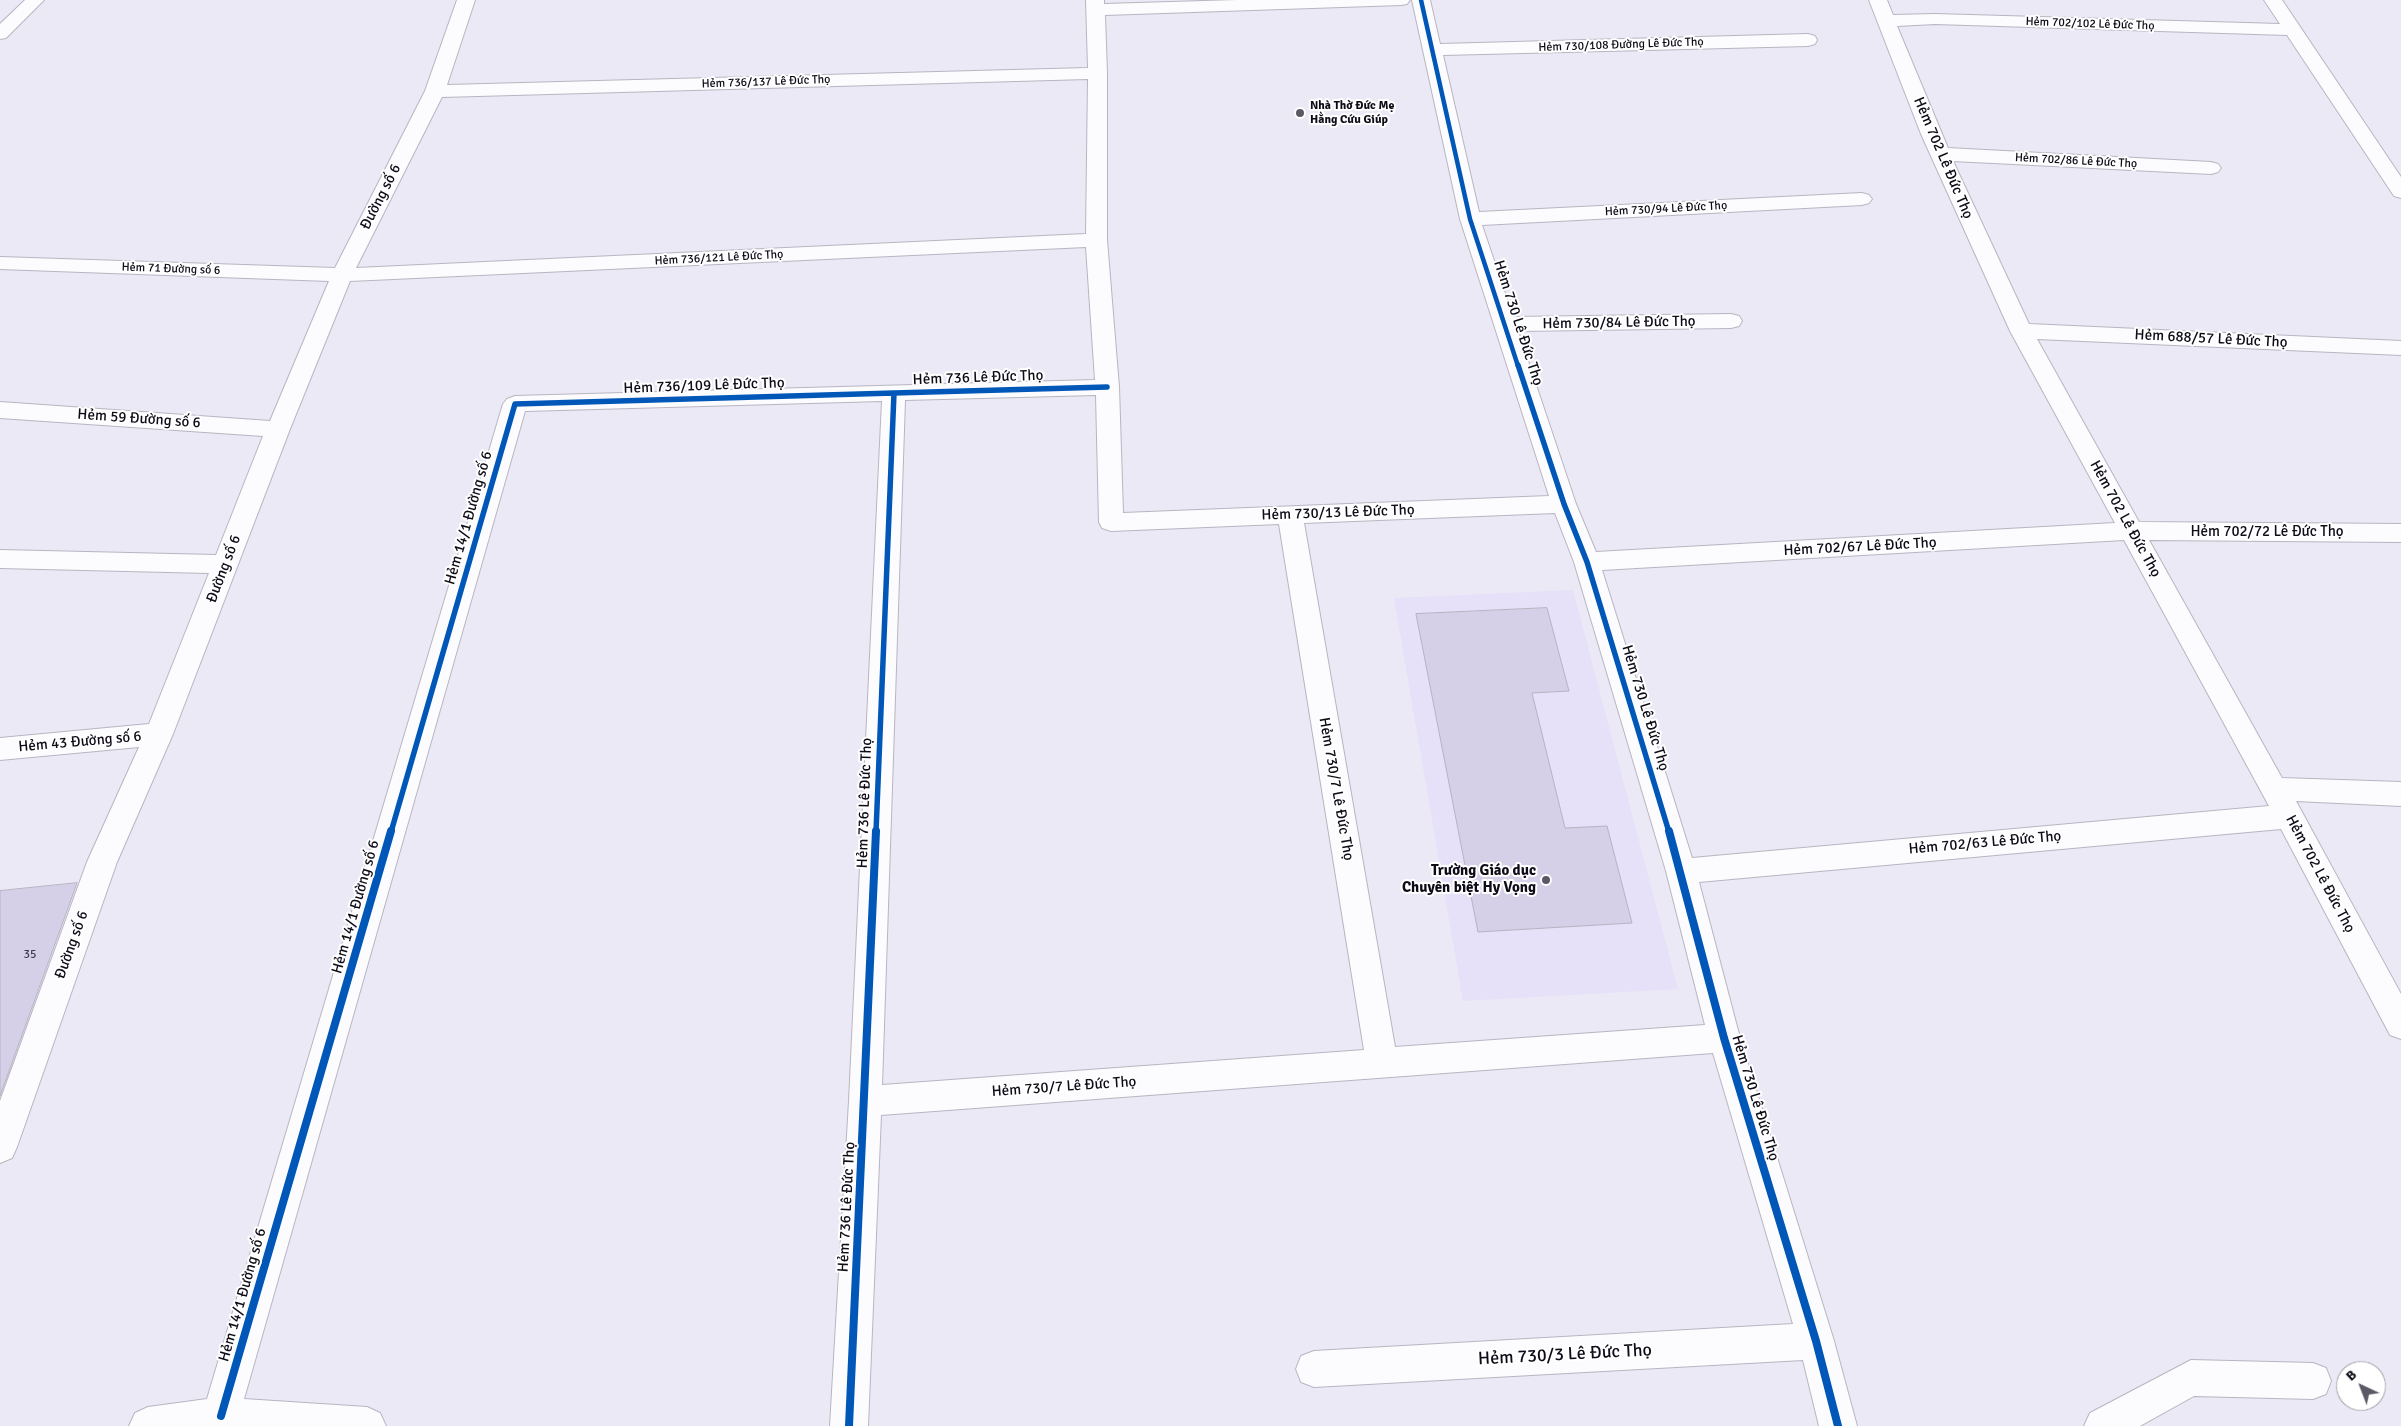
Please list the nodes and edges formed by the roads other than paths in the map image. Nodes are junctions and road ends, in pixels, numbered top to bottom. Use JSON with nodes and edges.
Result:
{"nodes":[{"id":1,"x":35,"y":0,"type":"edge"},
{"id":2,"x":466,"y":0,"type":"edge"},
{"id":3,"x":1401,"y":0,"type":"edge"},
{"id":4,"x":1421,"y":0,"type":"edge"},
{"id":5,"x":1878,"y":0,"type":"edge"},
{"id":6,"x":2273,"y":0,"type":"edge"},
{"id":7,"x":1095,"y":5,"type":"edge"},
{"id":8,"x":1886,"y":22,"type":"junction"},
{"id":9,"x":2293,"y":30,"type":"junction"},
{"id":10,"x":0,"y":34,"type":"edge"},
{"id":11,"x":1808,"y":40,"type":"dead end"},
{"id":12,"x":1434,"y":50,"type":"junction"},
{"id":13,"x":1098,"y":73,"type":"junction"},
{"id":14,"x":435,"y":91,"type":"junction"},
{"id":15,"x":1940,"y":154,"type":"junction"},
{"id":16,"x":2212,"y":168,"type":"dead end"},
{"id":17,"x":2401,"y":192,"type":"edge"},
{"id":18,"x":1862,"y":199,"type":"dead end"},
{"id":19,"x":1470,"y":220,"type":"junction"},
{"id":20,"x":1096,"y":240,"type":"junction"},
{"id":21,"x":0,"y":263,"type":"edge"},
{"id":22,"x":342,"y":275,"type":"junction"},
{"id":23,"x":1731,"y":321,"type":"dead end"},
{"id":24,"x":1506,"y":324,"type":"junction"},
{"id":25,"x":2021,"y":331,"type":"junction"},
{"id":26,"x":2401,"y":348,"type":"edge"},
{"id":27,"x":1107,"y":387,"type":"junction"},
{"id":28,"x":894,"y":393,"type":"junction"},
{"id":29,"x":515,"y":404,"type":"joint"},
{"id":30,"x":0,"y":410,"type":"edge"},
{"id":31,"x":278,"y":429,"type":"junction"},
{"id":32,"x":1564,"y":504,"type":"junction"},
{"id":33,"x":1290,"y":515,"type":"junction"},
{"id":34,"x":2132,"y":531,"type":"junction"},
{"id":35,"x":2401,"y":533,"type":"edge"},
{"id":36,"x":0,"y":559,"type":"edge"},
{"id":37,"x":1587,"y":562,"type":"junction"},
{"id":38,"x":226,"y":564,"type":"junction"},
{"id":39,"x":160,"y":734,"type":"junction"},
{"id":40,"x":0,"y":749,"type":"edge"},
{"id":41,"x":2275,"y":789,"type":"junction"},
{"id":42,"x":2401,"y":794,"type":"edge"},
{"id":43,"x":2289,"y":816,"type":"junction"},
{"id":44,"x":1681,"y":871,"type":"junction"},
{"id":45,"x":2401,"y":1025,"type":"edge"},
{"id":46,"x":1724,"y":1038,"type":"junction"},
{"id":47,"x":1382,"y":1064,"type":"junction"},
{"id":48,"x":865,"y":1101,"type":"junction"},
{"id":49,"x":0,"y":1147,"type":"edge"},
{"id":50,"x":1816,"y":1341,"type":"junction"},
{"id":51,"x":1314,"y":1369,"type":"dead end"},
{"id":52,"x":2313,"y":1381,"type":"dead end"},
{"id":53,"x":221,"y":1416,"type":"junction"},
{"id":54,"x":148,"y":1426,"type":"edge"},
{"id":55,"x":368,"y":1426,"type":"edge"},
{"id":56,"x":849,"y":1426,"type":"edge"},
{"id":57,"x":1838,"y":1426,"type":"edge"},
{"id":58,"x":2103,"y":1426,"type":"edge"}],
"edges":[{"from":1,"to":10,"type":"street"},
{"from":2,"to":14,"type":"street","name":"Đường số 6"},
{"from":3,"to":7,"type":"street"},
{"from":4,"to":12,"type":"street","name":"Hẻm 730 Lê Đức Thọ"},
{"from":5,"to":8,"type":"street","name":"Hẻm 702 Lê Đức Thọ"},
{"from":6,"to":9,"type":"street"},
{"from":7,"to":13,"type":"street"},
{"from":8,"to":9,"type":"street","name":"Hẻm 702/102 Lê Đức Thọ"},
{"from":8,"to":15,"type":"street","name":"Hẻm 702 Lê Đức Thọ"},
{"from":9,"to":17,"type":"street"},
{"from":11,"to":12,"type":"street","name":"Hẻm 730/108 Đường Lê Đức Thọ"},
{"from":12,"to":19,"type":"street","name":"Hẻm 730 Lê Đức Thọ"},
{"from":13,"to":14,"type":"street","name":"Hẻm 736/137 Lê Đức Thọ"},
{"from":13,"to":20,"type":"street"},
{"from":14,"to":22,"type":"street","name":"Đường số 6"},
{"from":15,"to":16,"type":"street","name":"Hẻm 702/86 Lê Đức Thọ"},
{"from":15,"to":25,"type":"street","name":"Hẻm 702 Lê Đức Thọ"},
{"from":18,"to":19,"type":"street","name":"Hẻm 730/94 Lê Đức Thọ"},
{"from":19,"to":24,"type":"street","name":"Hẻm 730 Lê Đức Thọ"},
{"from":20,"to":22,"type":"street","name":"Hẻm 736/121 Lê Đức Thọ"},
{"from":20,"to":27,"type":"street"},
{"from":21,"to":22,"type":"street","name":"Hẻm 71 Đường số 6"},
{"from":22,"to":31,"type":"street","name":"Đường số 6"},
{"from":23,"to":24,"type":"street","name":"Hẻm 730/84 Lê Đức Thọ"},
{"from":24,"to":32,"type":"street","name":"Hẻm 730 Lê Đức Thọ"},
{"from":25,"to":26,"type":"street","name":"Hẻm 688/57 Lê Đức Thọ"},
{"from":25,"to":34,"type":"street","name":"Hẻm 702 Lê Đức Thọ"},
{"from":27,"to":28,"type":"street","name":"Hẻm 736 Lê Đức Thọ"},
{"from":27,"to":33,"type":"street","name":"Hẻm 730/13 Lê Đức Thọ"},
{"from":28,"to":29,"type":"street","name":"Hẻm 736/109 Lê Đức Thọ"},
{"from":28,"to":48,"type":"street","name":"Hẻm 736 Lê Đức Thọ"},
{"from":29,"to":53,"type":"street","name":"Hẻm 14/1 Đường số 6"},
{"from":30,"to":31,"type":"street","name":"Hẻm 59 Đường số 6"},
{"from":31,"to":38,"type":"street","name":"Đường số 6"},
{"from":32,"to":33,"type":"street","name":"Hẻm 730/13 Lê Đức Thọ"},
{"from":32,"to":37,"type":"street","name":"Hẻm 730 Lê Đức Thọ"},
{"from":33,"to":47,"type":"street","name":"Hẻm 730/7 Lê Đức Thọ"},
{"from":34,"to":35,"type":"street","name":"Hẻm 702/72 Lê Đức Thọ"},
{"from":34,"to":37,"type":"street","name":"Hẻm 702/67 Lê Đức Thọ"},
{"from":34,"to":41,"type":"street","name":"Hẻm 702 Lê Đức Thọ"},
{"from":36,"to":38,"type":"street"},
{"from":37,"to":44,"type":"street","name":"Hẻm 730 Lê Đức Thọ"},
{"from":38,"to":39,"type":"street","name":"Đường số 6"},
{"from":39,"to":40,"type":"street","name":"Hẻm 43 Đường số 6"},
{"from":39,"to":49,"type":"street","name":"Đường số 6"},
{"from":41,"to":42,"type":"street"},
{"from":41,"to":43,"type":"street","name":"Hẻm 702 Lê Đức Thọ"},
{"from":43,"to":44,"type":"street","name":"Hẻm 702/63 Lê Đức Thọ"},
{"from":43,"to":45,"type":"street","name":"Hẻm 702 Lê Đức Thọ"},
{"from":44,"to":46,"type":"street","name":"Hẻm 730 Lê Đức Thọ"},
{"from":46,"to":47,"type":"street","name":"Hẻm 730/7 Lê Đức Thọ"},
{"from":46,"to":50,"type":"street","name":"Hẻm 730 Lê Đức Thọ"},
{"from":47,"to":48,"type":"street","name":"Hẻm 730/7 Lê Đức Thọ"},
{"from":48,"to":56,"type":"street","name":"Hẻm 736 Lê Đức Thọ"},
{"from":50,"to":51,"type":"street","name":"Hẻm 730/3 Lê Đức Thọ"},
{"from":50,"to":57,"type":"street","name":"Hẻm 730 Lê Đức Thọ"},
{"from":52,"to":58,"type":"street"},
{"from":53,"to":54,"type":"street"},
{"from":53,"to":55,"type":"street"}]}
